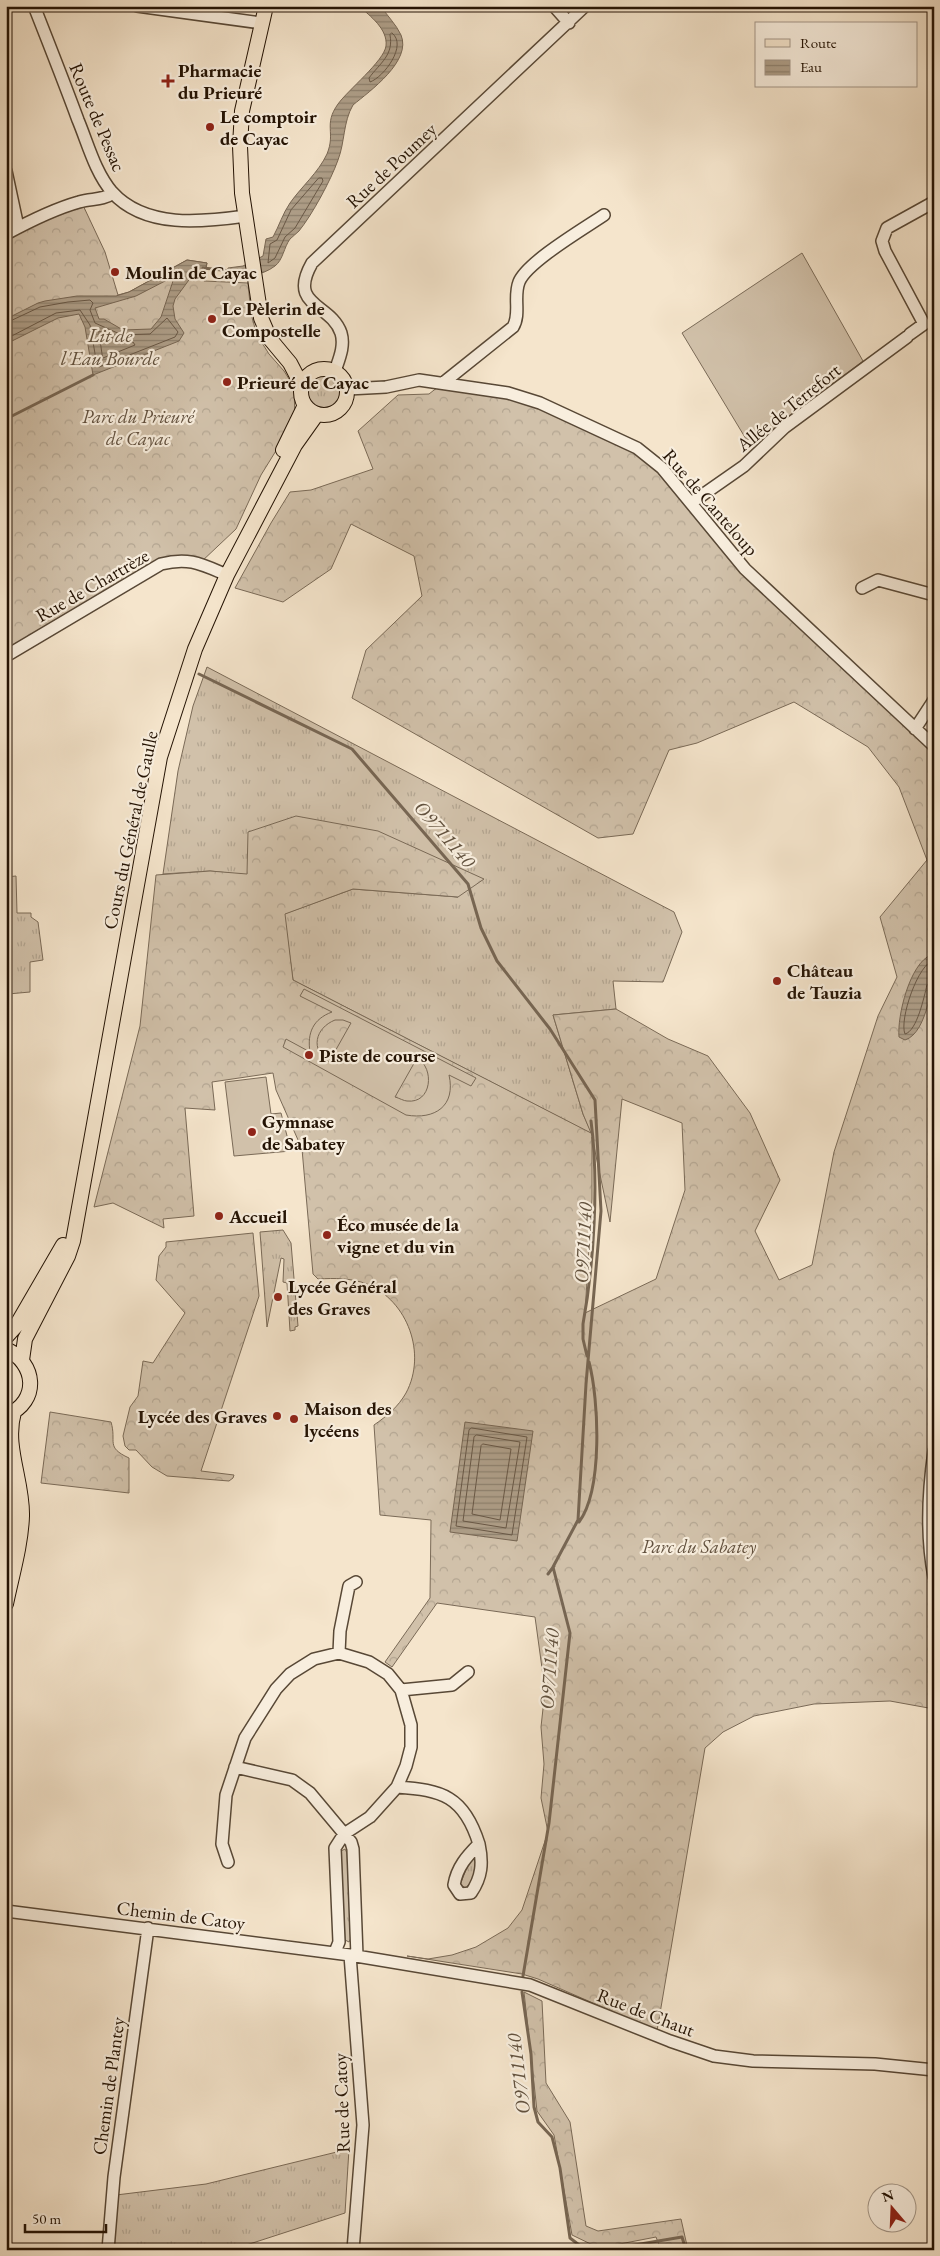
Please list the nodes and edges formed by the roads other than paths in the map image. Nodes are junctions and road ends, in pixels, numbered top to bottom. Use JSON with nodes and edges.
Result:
{"nodes":[{"id":1,"x":34,"y":6,"type":"edge"},
{"id":2,"x":137,"y":6,"type":"edge"},
{"id":3,"x":266,"y":6,"type":"edge"},
{"id":4,"x":554,"y":6,"type":"edge"},
{"id":5,"x":585,"y":6,"type":"edge"},
{"id":6,"x":261,"y":23,"type":"junction"},
{"id":7,"x":569,"y":23,"type":"junction"},
{"id":8,"x":6,"y":171,"type":"edge"},
{"id":9,"x":113,"y":193,"type":"junction"},
{"id":10,"x":934,"y":202,"type":"edge"},
{"id":11,"x":604,"y":214,"type":"dead end"},
{"id":12,"x":246,"y":216,"type":"junction"},
{"id":13,"x":18,"y":227,"type":"junction"},
{"id":14,"x":6,"y":234,"type":"edge"},
{"id":15,"x":290,"y":363,"type":"junction"},
{"id":16,"x":335,"y":371,"type":"junction"},
{"id":17,"x":312,"y":372,"type":"junction"},
{"id":18,"x":443,"y":383,"type":"junction"},
{"id":19,"x":302,"y":386,"type":"junction"},
{"id":20,"x":348,"y":389,"type":"junction"},
{"id":21,"x":305,"y":405,"type":"junction"},
{"id":22,"x":317,"y":414,"type":"junction"},
{"id":23,"x":691,"y":503,"type":"junction"},
{"id":24,"x":223,"y":573,"type":"junction"},
{"id":25,"x":862,"y":588,"type":"dead end"},
{"id":26,"x":934,"y":595,"type":"edge"},
{"id":27,"x":6,"y":656,"type":"edge"},
{"id":28,"x":934,"y":700,"type":"edge"},
{"id":29,"x":915,"y":729,"type":"junction"},
{"id":30,"x":934,"y":746,"type":"edge"},
{"id":31,"x":75,"y":1223,"type":"junction"},
{"id":32,"x":6,"y":1337,"type":"edge"},
{"id":33,"x":6,"y":1349,"type":"edge"},
{"id":34,"x":22,"y":1360,"type":"junction"},
{"id":35,"x":10,"y":1414,"type":"edge"},
{"id":36,"x":934,"y":1451,"type":"edge"},
{"id":37,"x":6,"y":1481,"type":"edge"},
{"id":38,"x":6,"y":1554,"type":"edge"},
{"id":39,"x":934,"y":1577,"type":"edge"},
{"id":40,"x":356,"y":1582,"type":"dead end"},
{"id":41,"x":6,"y":1604,"type":"edge"},
{"id":42,"x":339,"y":1654,"type":"junction"},
{"id":43,"x":468,"y":1672,"type":"dead end"},
{"id":44,"x":401,"y":1690,"type":"junction"},
{"id":45,"x":235,"y":1767,"type":"junction"},
{"id":46,"x":397,"y":1787,"type":"junction"},
{"id":47,"x":344,"y":1834,"type":"junction"},
{"id":48,"x":479,"y":1844,"type":"dead end"},
{"id":49,"x":228,"y":1862,"type":"dead end"},
{"id":50,"x":6,"y":1911,"type":"edge"},
{"id":51,"x":148,"y":1928,"type":"junction"},
{"id":52,"x":335,"y":1952,"type":"junction"},
{"id":53,"x":354,"y":1955,"type":"junction"},
{"id":54,"x":934,"y":2070,"type":"edge"},
{"id":55,"x":108,"y":2250,"type":"edge"},
{"id":56,"x":353,"y":2250,"type":"edge"}],
"edges":[{"from":1,"to":9,"type":"street","name":"Route de Pessac"},
{"from":2,"to":6,"type":"street"},
{"from":3,"to":6,"type":"main road"},
{"from":4,"to":7,"type":"street"},
{"from":5,"to":7,"type":"street","name":"Rue de Poumey"},
{"from":6,"to":12,"type":"main road"},
{"from":7,"to":16,"type":"street","name":"Rue de Poumey"},
{"from":8,"to":13,"type":"street"},
{"from":9,"to":12,"type":"street","name":"Route de Pessac"},
{"from":9,"to":13,"type":"street"},
{"from":10,"to":23,"type":"street","name":"Allée de Terrefort"},
{"from":11,"to":18,"type":"street"},
{"from":12,"to":15,"type":"main road"},
{"from":13,"to":14,"type":"street"},
{"from":15,"to":17,"type":"main road"},
{"from":15,"to":19,"type":"main road"},
{"from":16,"to":17,"type":"main road"},
{"from":16,"to":20,"type":"main road"},
{"from":17,"to":19,"type":"main road"},
{"from":18,"to":20,"type":"street","name":"Rue de Canteloup"},
{"from":18,"to":23,"type":"street","name":"Rue de Canteloup"},
{"from":19,"to":21,"type":"main road"},
{"from":20,"to":22,"type":"main road"},
{"from":21,"to":22,"type":"main road"},
{"from":21,"to":24,"type":"main road"},
{"from":22,"to":24,"type":"main road"},
{"from":23,"to":29,"type":"street","name":"Rue de Canteloup"},
{"from":24,"to":27,"type":"street","name":"Rue de Chartrèze"},
{"from":24,"to":31,"type":"main road","name":"Cours du Général de Gaulle"},
{"from":25,"to":26,"type":"street"},
{"from":28,"to":29,"type":"street"},
{"from":29,"to":30,"type":"street","name":"Rue de Canteloup"},
{"from":31,"to":32,"type":"main road","name":"Cours du Général de Gaulle"},
{"from":31,"to":34,"type":"main road","name":"Cours du Général de Gaulle"},
{"from":33,"to":34,"type":"main road"},
{"from":34,"to":35,"type":"main road"},
{"from":35,"to":41,"type":"main road"},
{"from":36,"to":39,"type":"street"},
{"from":37,"to":38,"type":"main road"},
{"from":40,"to":42,"type":"street"},
{"from":42,"to":44,"type":"street"},
{"from":42,"to":45,"type":"street"},
{"from":43,"to":44,"type":"street"},
{"from":44,"to":46,"type":"street"},
{"from":45,"to":47,"type":"street","name":"Rue de Catoy"},
{"from":45,"to":49,"type":"street"},
{"from":46,"to":47,"type":"street"},
{"from":46,"to":48,"type":"street"},
{"from":47,"to":52,"type":"street"},
{"from":47,"to":53,"type":"street","name":"Rue de Catoy"},
{"from":50,"to":51,"type":"street","name":"Chemin de Catoy"},
{"from":51,"to":52,"type":"street","name":"Chemin de Catoy"},
{"from":51,"to":55,"type":"street","name":"Chemin de Plantey"},
{"from":52,"to":53,"type":"street","name":"Chemin de Catoy"},
{"from":53,"to":54,"type":"street","name":"Rue de Chaut"},
{"from":53,"to":56,"type":"street","name":"Rue de Catoy"}]}
